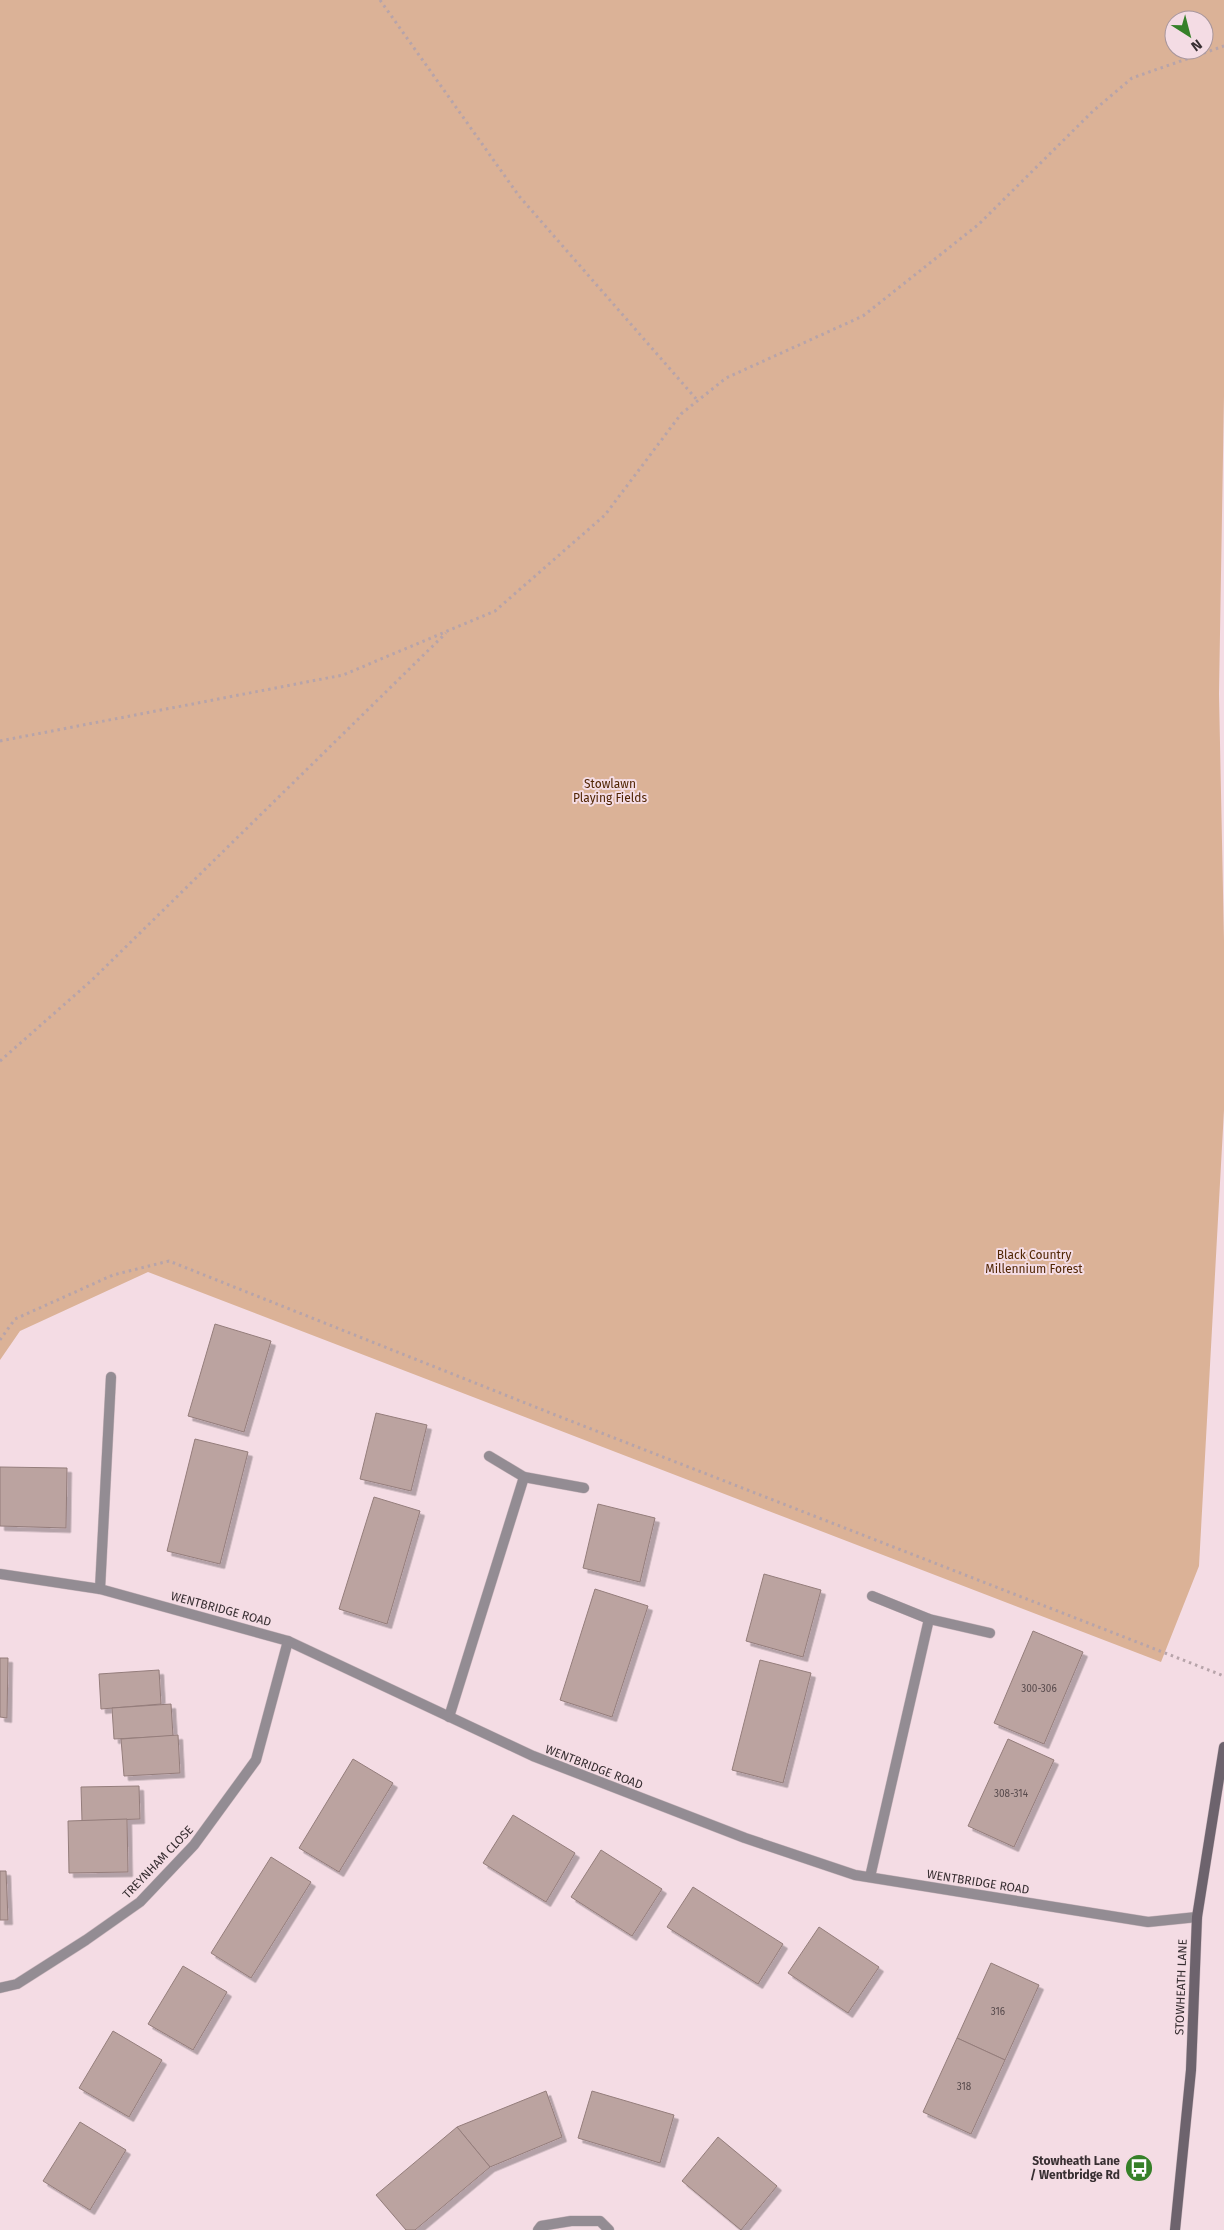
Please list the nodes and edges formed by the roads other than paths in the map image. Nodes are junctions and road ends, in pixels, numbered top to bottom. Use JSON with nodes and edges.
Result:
{"nodes":[{"id":1,"x":111,"y":1377,"type":"dead end"},
{"id":2,"x":489,"y":1456,"type":"dead end"},
{"id":3,"x":524,"y":1477,"type":"junction"},
{"id":4,"x":584,"y":1488,"type":"dead end"},
{"id":5,"x":0,"y":1574,"type":"edge"},
{"id":6,"x":100,"y":1589,"type":"junction"},
{"id":7,"x":872,"y":1596,"type":"dead end"},
{"id":8,"x":929,"y":1619,"type":"junction"},
{"id":9,"x":990,"y":1634,"type":"dead end"},
{"id":10,"x":288,"y":1641,"type":"junction"},
{"id":11,"x":449,"y":1717,"type":"junction"},
{"id":12,"x":1224,"y":1747,"type":"edge"},
{"id":13,"x":870,"y":1877,"type":"junction"},
{"id":14,"x":1197,"y":1917,"type":"junction"},
{"id":15,"x":0,"y":1988,"type":"edge"},
{"id":16,"x":538,"y":2230,"type":"edge"},
{"id":17,"x":609,"y":2230,"type":"edge"},
{"id":18,"x":1175,"y":2230,"type":"edge"}],
"edges":[{"from":1,"to":6,"type":"street"},
{"from":2,"to":3,"type":"street"},
{"from":3,"to":4,"type":"street"},
{"from":3,"to":11,"type":"street"},
{"from":5,"to":6,"type":"street","name":"WENTBRIDGE ROAD"},
{"from":6,"to":10,"type":"street","name":"WENTBRIDGE ROAD"},
{"from":7,"to":8,"type":"street"},
{"from":8,"to":9,"type":"street"},
{"from":8,"to":13,"type":"street"},
{"from":10,"to":11,"type":"street","name":"WENTBRIDGE ROAD"},
{"from":10,"to":15,"type":"street","name":"TREYNHAM CLOSE"},
{"from":11,"to":13,"type":"street","name":"WENTBRIDGE ROAD"},
{"from":12,"to":14,"type":"street","name":"STOWHEATH LANE"},
{"from":13,"to":14,"type":"street","name":"WENTBRIDGE ROAD"},
{"from":14,"to":18,"type":"street","name":"STOWHEATH LANE"},
{"from":16,"to":17,"type":"street"}]}
